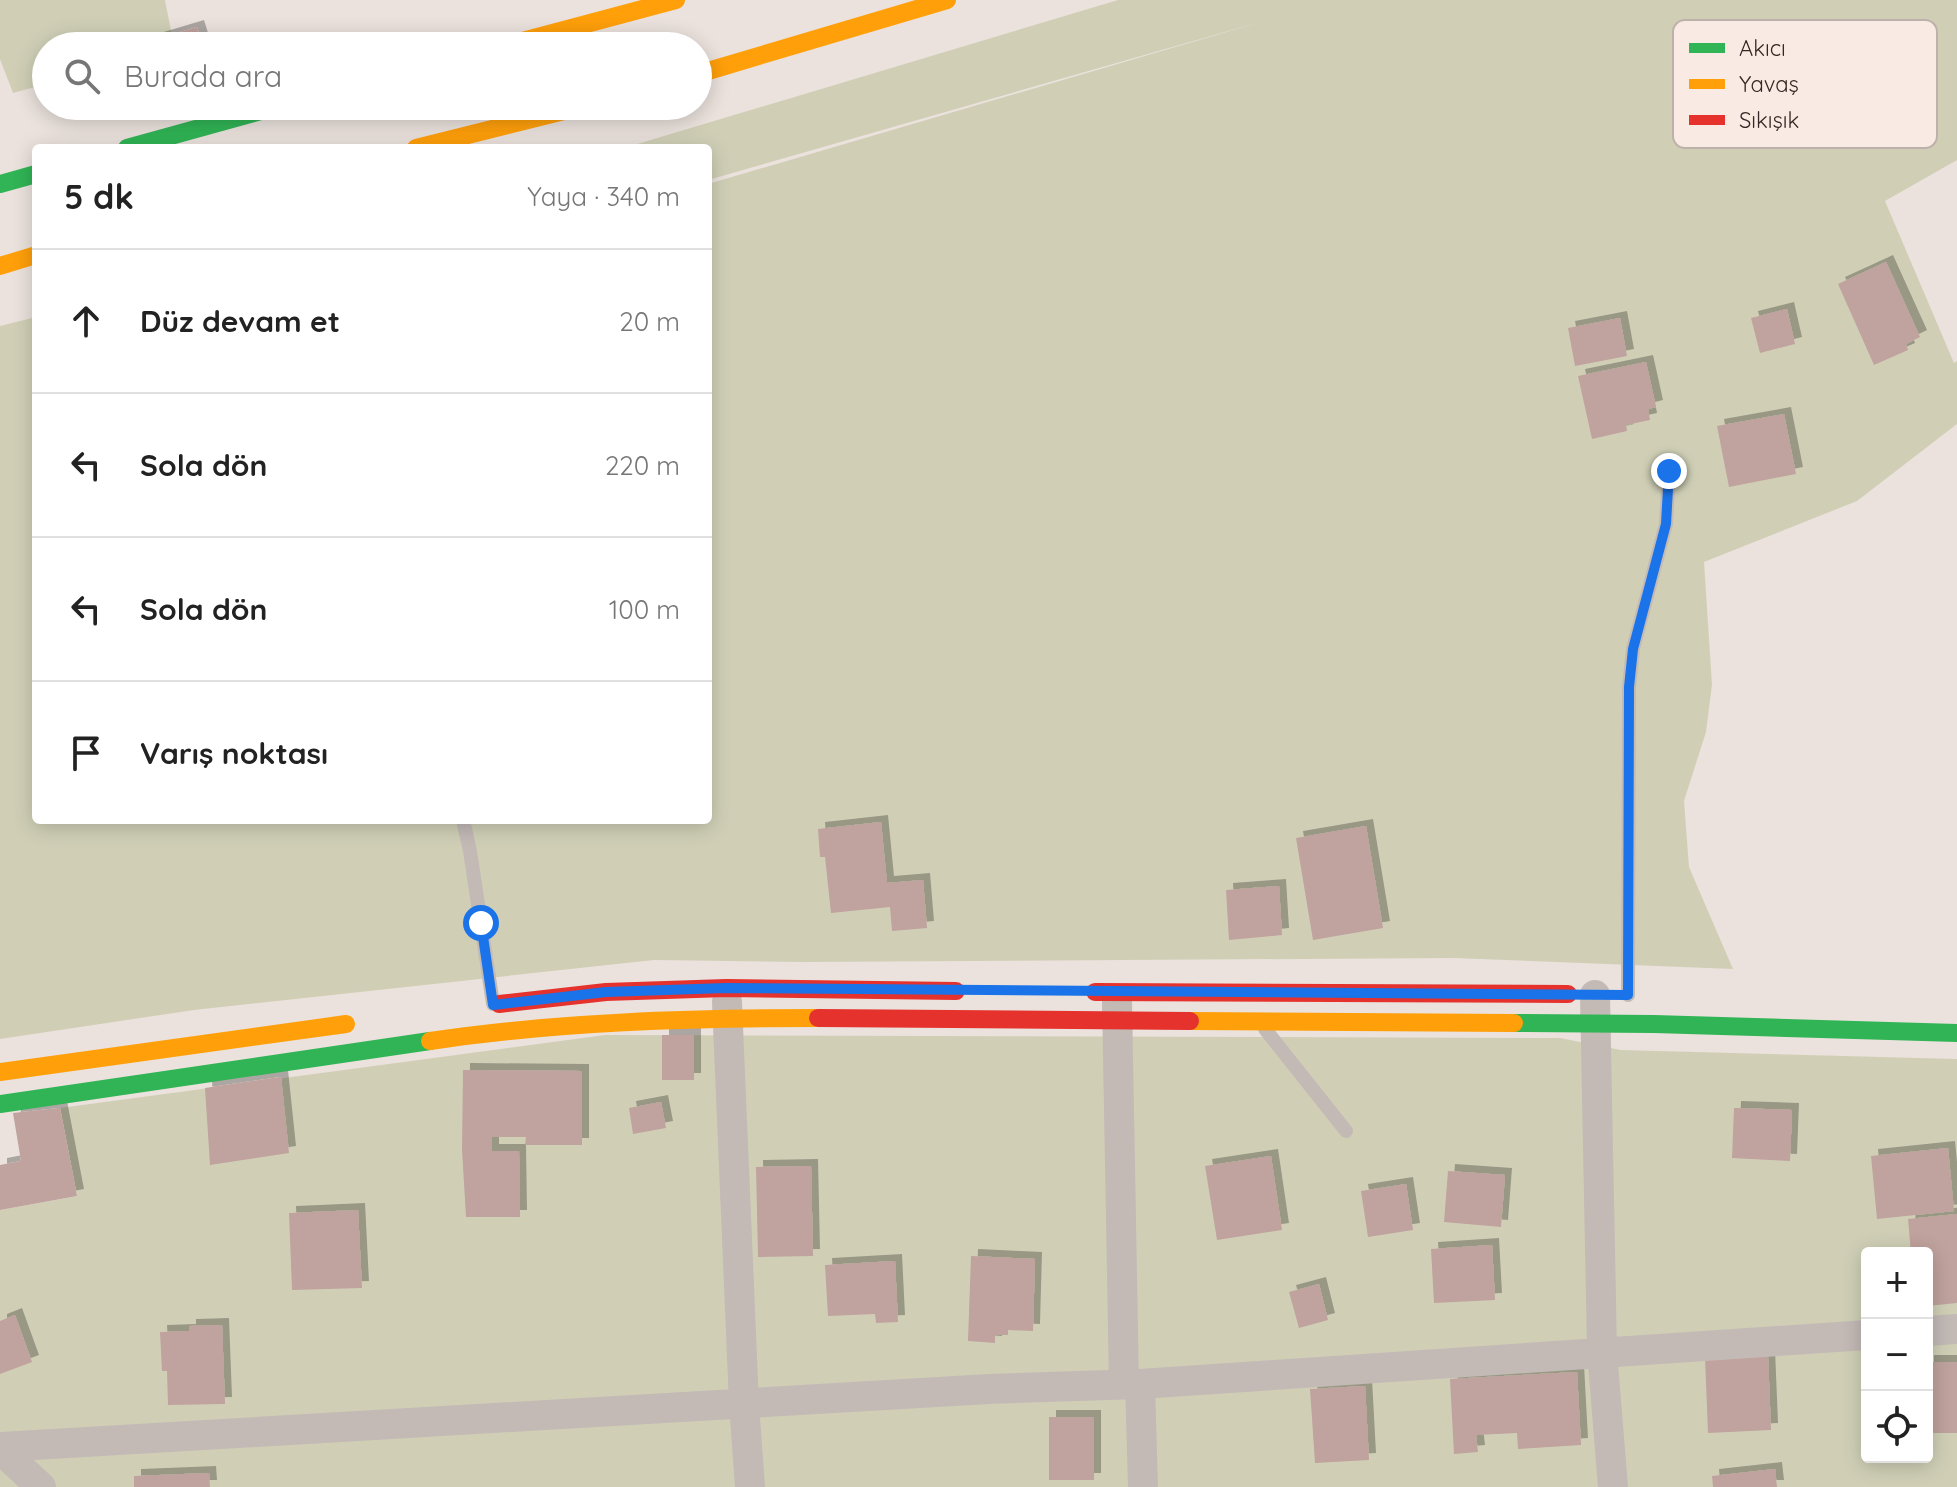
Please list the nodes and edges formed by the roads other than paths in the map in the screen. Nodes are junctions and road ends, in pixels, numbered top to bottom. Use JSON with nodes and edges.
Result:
{"nodes":[{"id":1,"x":676,"y":0,"type":"edge"},
{"id":2,"x":947,"y":0,"type":"edge"},
{"id":3,"x":556,"y":32,"type":"edge"},
{"id":4,"x":712,"y":70,"type":"edge"},
{"id":5,"x":228,"y":120,"type":"edge"},
{"id":6,"x":528,"y":120,"type":"edge"},
{"id":7,"x":141,"y":144,"type":"edge"},
{"id":8,"x":432,"y":144,"type":"edge"},
{"id":9,"x":32,"y":175,"type":"edge"},
{"id":10,"x":0,"y":184,"type":"edge"},
{"id":11,"x":32,"y":256,"type":"edge"},
{"id":12,"x":0,"y":266,"type":"edge"},
{"id":13,"x":1669,"y":471,"type":"dead end"},
{"id":14,"x":464,"y":824,"type":"edge"},
{"id":15,"x":726,"y":988,"type":"junction"},
{"id":16,"x":976,"y":991,"type":"dead end"},
{"id":17,"x":1235,"y":991,"type":"junction"},
{"id":18,"x":1070,"y":992,"type":"dead end"},
{"id":19,"x":1636,"y":996,"type":"joint"},
{"id":20,"x":485,"y":1006,"type":"joint"},
{"id":21,"x":1117,"y":1007,"type":"junction"},
{"id":22,"x":1595,"y":1009,"type":"junction"},
{"id":23,"x":728,"y":1019,"type":"junction"},
{"id":24,"x":367,"y":1021,"type":"dead end"},
{"id":25,"x":1259,"y":1022,"type":"junction"},
{"id":26,"x":1957,"y":1033,"type":"edge"},
{"id":27,"x":0,"y":1072,"type":"edge"},
{"id":28,"x":0,"y":1104,"type":"edge"},
{"id":29,"x":1346,"y":1131,"type":"dead end"},
{"id":30,"x":1957,"y":1329,"type":"edge"},
{"id":31,"x":1933,"y":1331,"type":"edge"},
{"id":32,"x":1861,"y":1335,"type":"edge"},
{"id":33,"x":1602,"y":1351,"type":"junction"},
{"id":34,"x":1132,"y":1384,"type":"junction"},
{"id":35,"x":744,"y":1404,"type":"junction"},
{"id":36,"x":0,"y":1448,"type":"edge"},
{"id":37,"x":41,"y":1487,"type":"edge"},
{"id":38,"x":750,"y":1487,"type":"edge"},
{"id":39,"x":1143,"y":1487,"type":"edge"},
{"id":40,"x":1613,"y":1487,"type":"edge"}],
"edges":[{"from":1,"to":3,"type":"main road"},
{"from":2,"to":4,"type":"main road"},
{"from":5,"to":7,"type":"main road"},
{"from":6,"to":8,"type":"main road"},
{"from":9,"to":10,"type":"main road"},
{"from":11,"to":12,"type":"main road"},
{"from":13,"to":19,"type":"lane"},
{"from":14,"to":20,"type":"lane"},
{"from":15,"to":16,"type":"main road"},
{"from":15,"to":20,"type":"main road"},
{"from":15,"to":23,"type":"street"},
{"from":17,"to":21,"type":"main road"},
{"from":17,"to":22,"type":"main road"},
{"from":17,"to":25,"type":"lane"},
{"from":18,"to":21,"type":"main road"},
{"from":19,"to":22,"type":"main road"},
{"from":21,"to":23,"type":"main road"},
{"from":21,"to":25,"type":"main road"},
{"from":21,"to":34,"type":"street"},
{"from":22,"to":25,"type":"main road"},
{"from":22,"to":26,"type":"main road"},
{"from":22,"to":33,"type":"street"},
{"from":23,"to":28,"type":"main road"},
{"from":23,"to":35,"type":"street"},
{"from":24,"to":27,"type":"main road"},
{"from":25,"to":29,"type":"lane"},
{"from":30,"to":31,"type":"street"},
{"from":32,"to":33,"type":"street"},
{"from":33,"to":34,"type":"street"},
{"from":33,"to":40,"type":"street"},
{"from":34,"to":35,"type":"street"},
{"from":34,"to":39,"type":"street"},
{"from":35,"to":36,"type":"street"},
{"from":35,"to":38,"type":"street"},
{"from":36,"to":37,"type":"street"}]}
